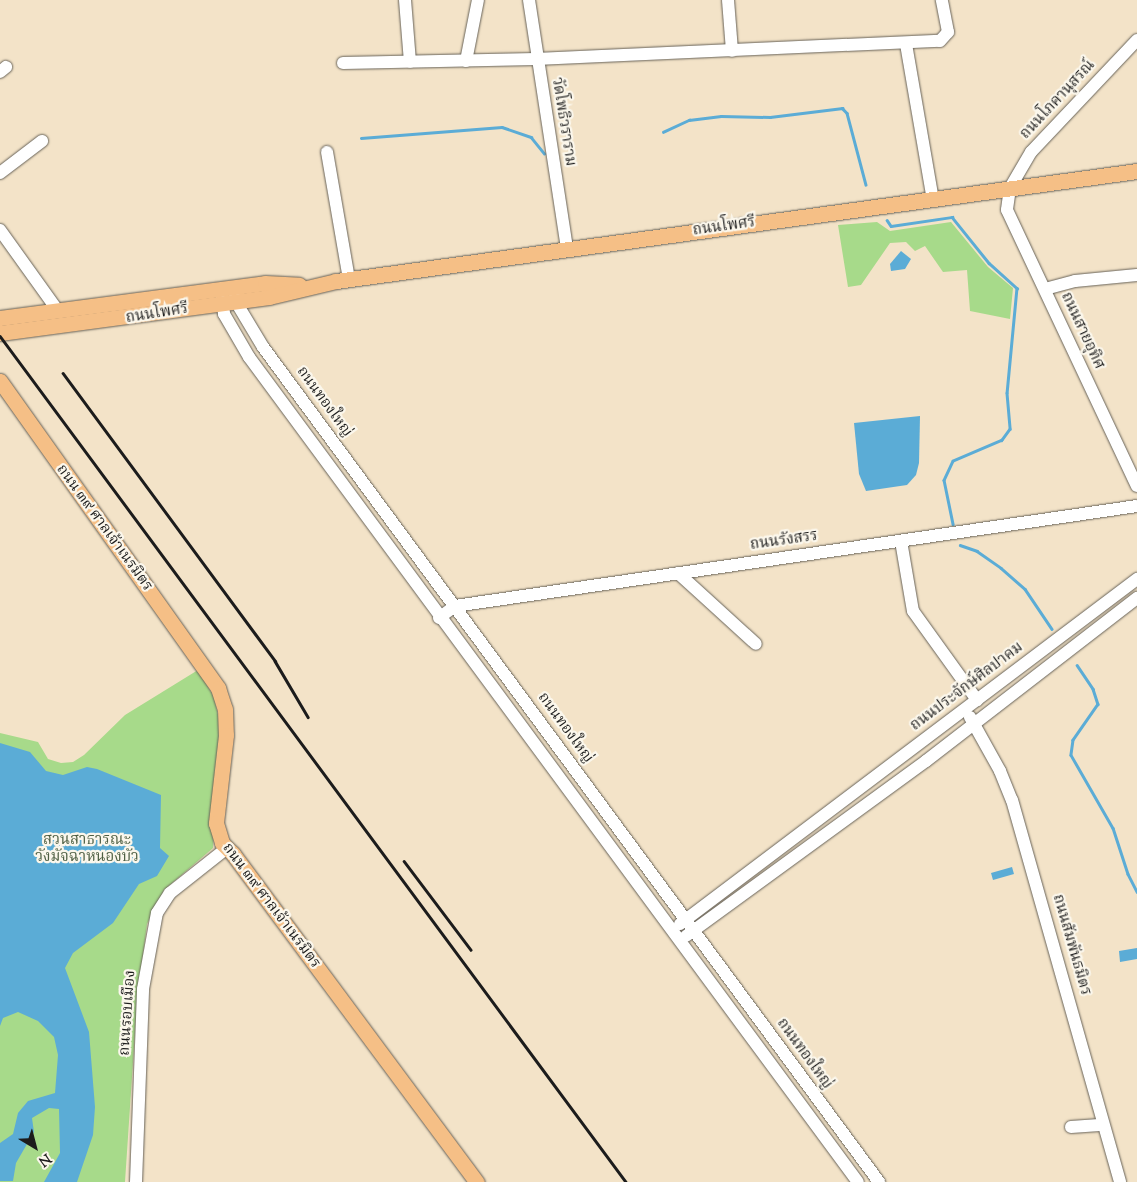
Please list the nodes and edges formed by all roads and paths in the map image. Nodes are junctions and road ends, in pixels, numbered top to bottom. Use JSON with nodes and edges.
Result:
{"nodes":[{"id":1,"x":405,"y":0,"type":"edge"},
{"id":2,"x":478,"y":0,"type":"edge"},
{"id":3,"x":529,"y":0,"type":"edge"},
{"id":4,"x":728,"y":0,"type":"edge"},
{"id":5,"x":942,"y":0,"type":"edge"},
{"id":6,"x":1137,"y":40,"type":"edge"},
{"id":7,"x":906,"y":44,"type":"junction"},
{"id":8,"x":732,"y":51,"type":"junction"},
{"id":9,"x":536,"y":59,"type":"junction"},
{"id":10,"x":466,"y":61,"type":"junction"},
{"id":11,"x":410,"y":62,"type":"junction"},
{"id":12,"x":343,"y":63,"type":"dead end"},
{"id":13,"x":42,"y":142,"type":"dead end"},
{"id":14,"x":326,"y":152,"type":"dead end"},
{"id":15,"x":1137,"y":171,"type":"edge"},
{"id":16,"x":0,"y":173,"type":"edge"},
{"id":17,"x":1010,"y":188,"type":"junction"},
{"id":18,"x":933,"y":200,"type":"junction"},
{"id":19,"x":0,"y":230,"type":"edge"},
{"id":20,"x":567,"y":249,"type":"junction"},
{"id":21,"x":1137,"y":275,"type":"edge"},
{"id":22,"x":349,"y":280,"type":"junction"},
{"id":23,"x":265,"y":283,"type":"junction"},
{"id":24,"x":312,"y":285,"type":"junction"},
{"id":25,"x":1045,"y":289,"type":"junction"},
{"id":26,"x":184,"y":295,"type":"junction"},
{"id":27,"x":228,"y":296,"type":"junction"},
{"id":28,"x":58,"y":311,"type":"junction"},
{"id":29,"x":0,"y":318,"type":"edge"},
{"id":30,"x":0,"y":333,"type":"edge"},
{"id":31,"x":264,"y":347,"type":"junction"},
{"id":32,"x":249,"y":357,"type":"junction"},
{"id":33,"x":0,"y":381,"type":"edge"},
{"id":34,"x":1137,"y":486,"type":"edge"},
{"id":35,"x":1137,"y":506,"type":"edge"},
{"id":36,"x":901,"y":541,"type":"junction"},
{"id":37,"x":678,"y":573,"type":"junction"},
{"id":38,"x":1137,"y":579,"type":"edge"},
{"id":39,"x":1137,"y":598,"type":"edge"},
{"id":40,"x":455,"y":606,"type":"junction"},
{"id":41,"x":439,"y":618,"type":"junction"},
{"id":42,"x":1074,"y":626,"type":"junction"},
{"id":43,"x":1084,"y":640,"type":"junction"},
{"id":44,"x":756,"y":644,"type":"dead end"},
{"id":45,"x":977,"y":700,"type":"junction"},
{"id":46,"x":964,"y":710,"type":"junction"},
{"id":47,"x":974,"y":724,"type":"junction"},
{"id":48,"x":840,"y":803,"type":"junction"},
{"id":49,"x":850,"y":817,"type":"junction"},
{"id":50,"x":817,"y":821,"type":"junction"},
{"id":51,"x":826,"y":835,"type":"junction"},
{"id":52,"x":227,"y":848,"type":"junction"},
{"id":53,"x":685,"y":920,"type":"junction"},
{"id":54,"x":672,"y":929,"type":"junction"},
{"id":55,"x":694,"y":931,"type":"junction"},
{"id":56,"x":680,"y":940,"type":"junction"},
{"id":57,"x":1103,"y":1125,"type":"junction"},
{"id":58,"x":1071,"y":1127,"type":"dead end"},
{"id":59,"x":136,"y":1182,"type":"edge"},
{"id":60,"x":477,"y":1182,"type":"edge"},
{"id":61,"x":858,"y":1182,"type":"edge"},
{"id":62,"x":879,"y":1182,"type":"edge"},
{"id":63,"x":1120,"y":1182,"type":"edge"}],
"edges":[{"from":1,"to":11,"type":"street"},
{"from":2,"to":10,"type":"street"},
{"from":3,"to":9,"type":"street","name":"วัดโพธิวราราม"},
{"from":4,"to":8,"type":"street"},
{"from":5,"to":7,"type":"street"},
{"from":6,"to":17,"type":"street","name":"ถนนโภคานุสรณ์"},
{"from":7,"to":8,"type":"street"},
{"from":7,"to":18,"type":"street"},
{"from":8,"to":9,"type":"street"},
{"from":9,"to":10,"type":"street"},
{"from":9,"to":20,"type":"street","name":"วัดโพธิวราราม"},
{"from":10,"to":11,"type":"street"},
{"from":11,"to":12,"type":"street"},
{"from":13,"to":16,"type":"street"},
{"from":14,"to":22,"type":"street"},
{"from":15,"to":17,"type":"main road","name":"ถนนโพศรี"},
{"from":17,"to":18,"type":"main road","name":"ถนนโพศรี"},
{"from":17,"to":25,"type":"street","name":"ถนนสายอุทิศ"},
{"from":18,"to":20,"type":"main road","name":"ถนนโพศรี"},
{"from":19,"to":28,"type":"street"},
{"from":20,"to":22,"type":"main road","name":"ถนนโพศรี"},
{"from":21,"to":25,"type":"street"},
{"from":22,"to":24,"type":"main road","name":"ถนนโพศรี"},
{"from":23,"to":24,"type":"main road","name":"ถนนโพศรี"},
{"from":23,"to":26,"type":"main road"},
{"from":23,"to":27,"type":"main road","name":"ถนนโพศรี"},
{"from":24,"to":27,"type":"main road","name":"ถนนโพศรี"},
{"from":25,"to":34,"type":"street","name":"ถนนสายอุทิศ"},
{"from":26,"to":27,"type":"main road","name":"ถนนโพศรี"},
{"from":26,"to":28,"type":"main road","name":"ถนนโพศรี"},
{"from":27,"to":30,"type":"main road","name":"ถนนโพศรี"},
{"from":27,"to":31,"type":"street","name":"ถนนทองใหญ่"},
{"from":27,"to":32,"type":"street"},
{"from":28,"to":29,"type":"main road","name":"ถนนโพศรี"},
{"from":31,"to":32,"type":"street"},
{"from":31,"to":40,"type":"street","name":"ถนนทองใหญ่"},
{"from":32,"to":41,"type":"street"},
{"from":33,"to":52,"type":"main road","name":"ถนน ๓๙ ศาลเจ้าเนรมิตร"},
{"from":35,"to":36,"type":"street","name":"ถนนรังสรร"},
{"from":36,"to":37,"type":"street","name":"ถนนรังสรร"},
{"from":36,"to":45,"type":"street"},
{"from":37,"to":40,"type":"street","name":"ถนนรังสรร"},
{"from":37,"to":44,"type":"street"},
{"from":38,"to":42,"type":"street","name":"ถนนประจักษ์ศิลปาคม"},
{"from":39,"to":43,"type":"street"},
{"from":40,"to":41,"type":"street","name":"ถนนรังสรร"},
{"from":40,"to":53,"type":"street","name":"ถนนทองใหญ่"},
{"from":41,"to":54,"type":"street"},
{"from":42,"to":43,"type":"street"},
{"from":42,"to":45,"type":"street","name":"ถนนประจักษ์ศิลปาคม"},
{"from":43,"to":47,"type":"street"},
{"from":45,"to":46,"type":"street","name":"ถนนประจักษ์ศิลปาคม"},
{"from":46,"to":47,"type":"street","name":"ถนนสัมพันธมิตร"},
{"from":46,"to":48,"type":"street","name":"ถนนประจักษ์ศิลปาคม"},
{"from":47,"to":49,"type":"street"},
{"from":47,"to":57,"type":"street","name":"ถนนสัมพันธมิตร"},
{"from":48,"to":49,"type":"street"},
{"from":48,"to":50,"type":"street","name":"ถนนประจักษ์ศิลปาคม"},
{"from":49,"to":51,"type":"street"},
{"from":50,"to":51,"type":"street"},
{"from":50,"to":53,"type":"street","name":"ถนนประจักษ์ศิลปาคม"},
{"from":51,"to":55,"type":"street"},
{"from":52,"to":59,"type":"street","name":"ถนนรอบเมือง"},
{"from":52,"to":60,"type":"main road","name":"ถนน ๓๙ ศาลเจ้าเนรมิตร"},
{"from":53,"to":54,"type":"street","name":"ถนนประจักษ์ศิลปาคม"},
{"from":53,"to":55,"type":"street","name":"ถนนทองใหญ่"},
{"from":54,"to":56,"type":"street"},
{"from":55,"to":56,"type":"street"},
{"from":55,"to":62,"type":"street","name":"ถนนทองใหญ่"},
{"from":56,"to":61,"type":"street"},
{"from":57,"to":58,"type":"street"},
{"from":57,"to":63,"type":"street","name":"ถนนสัมพันธมิตร"}]}
